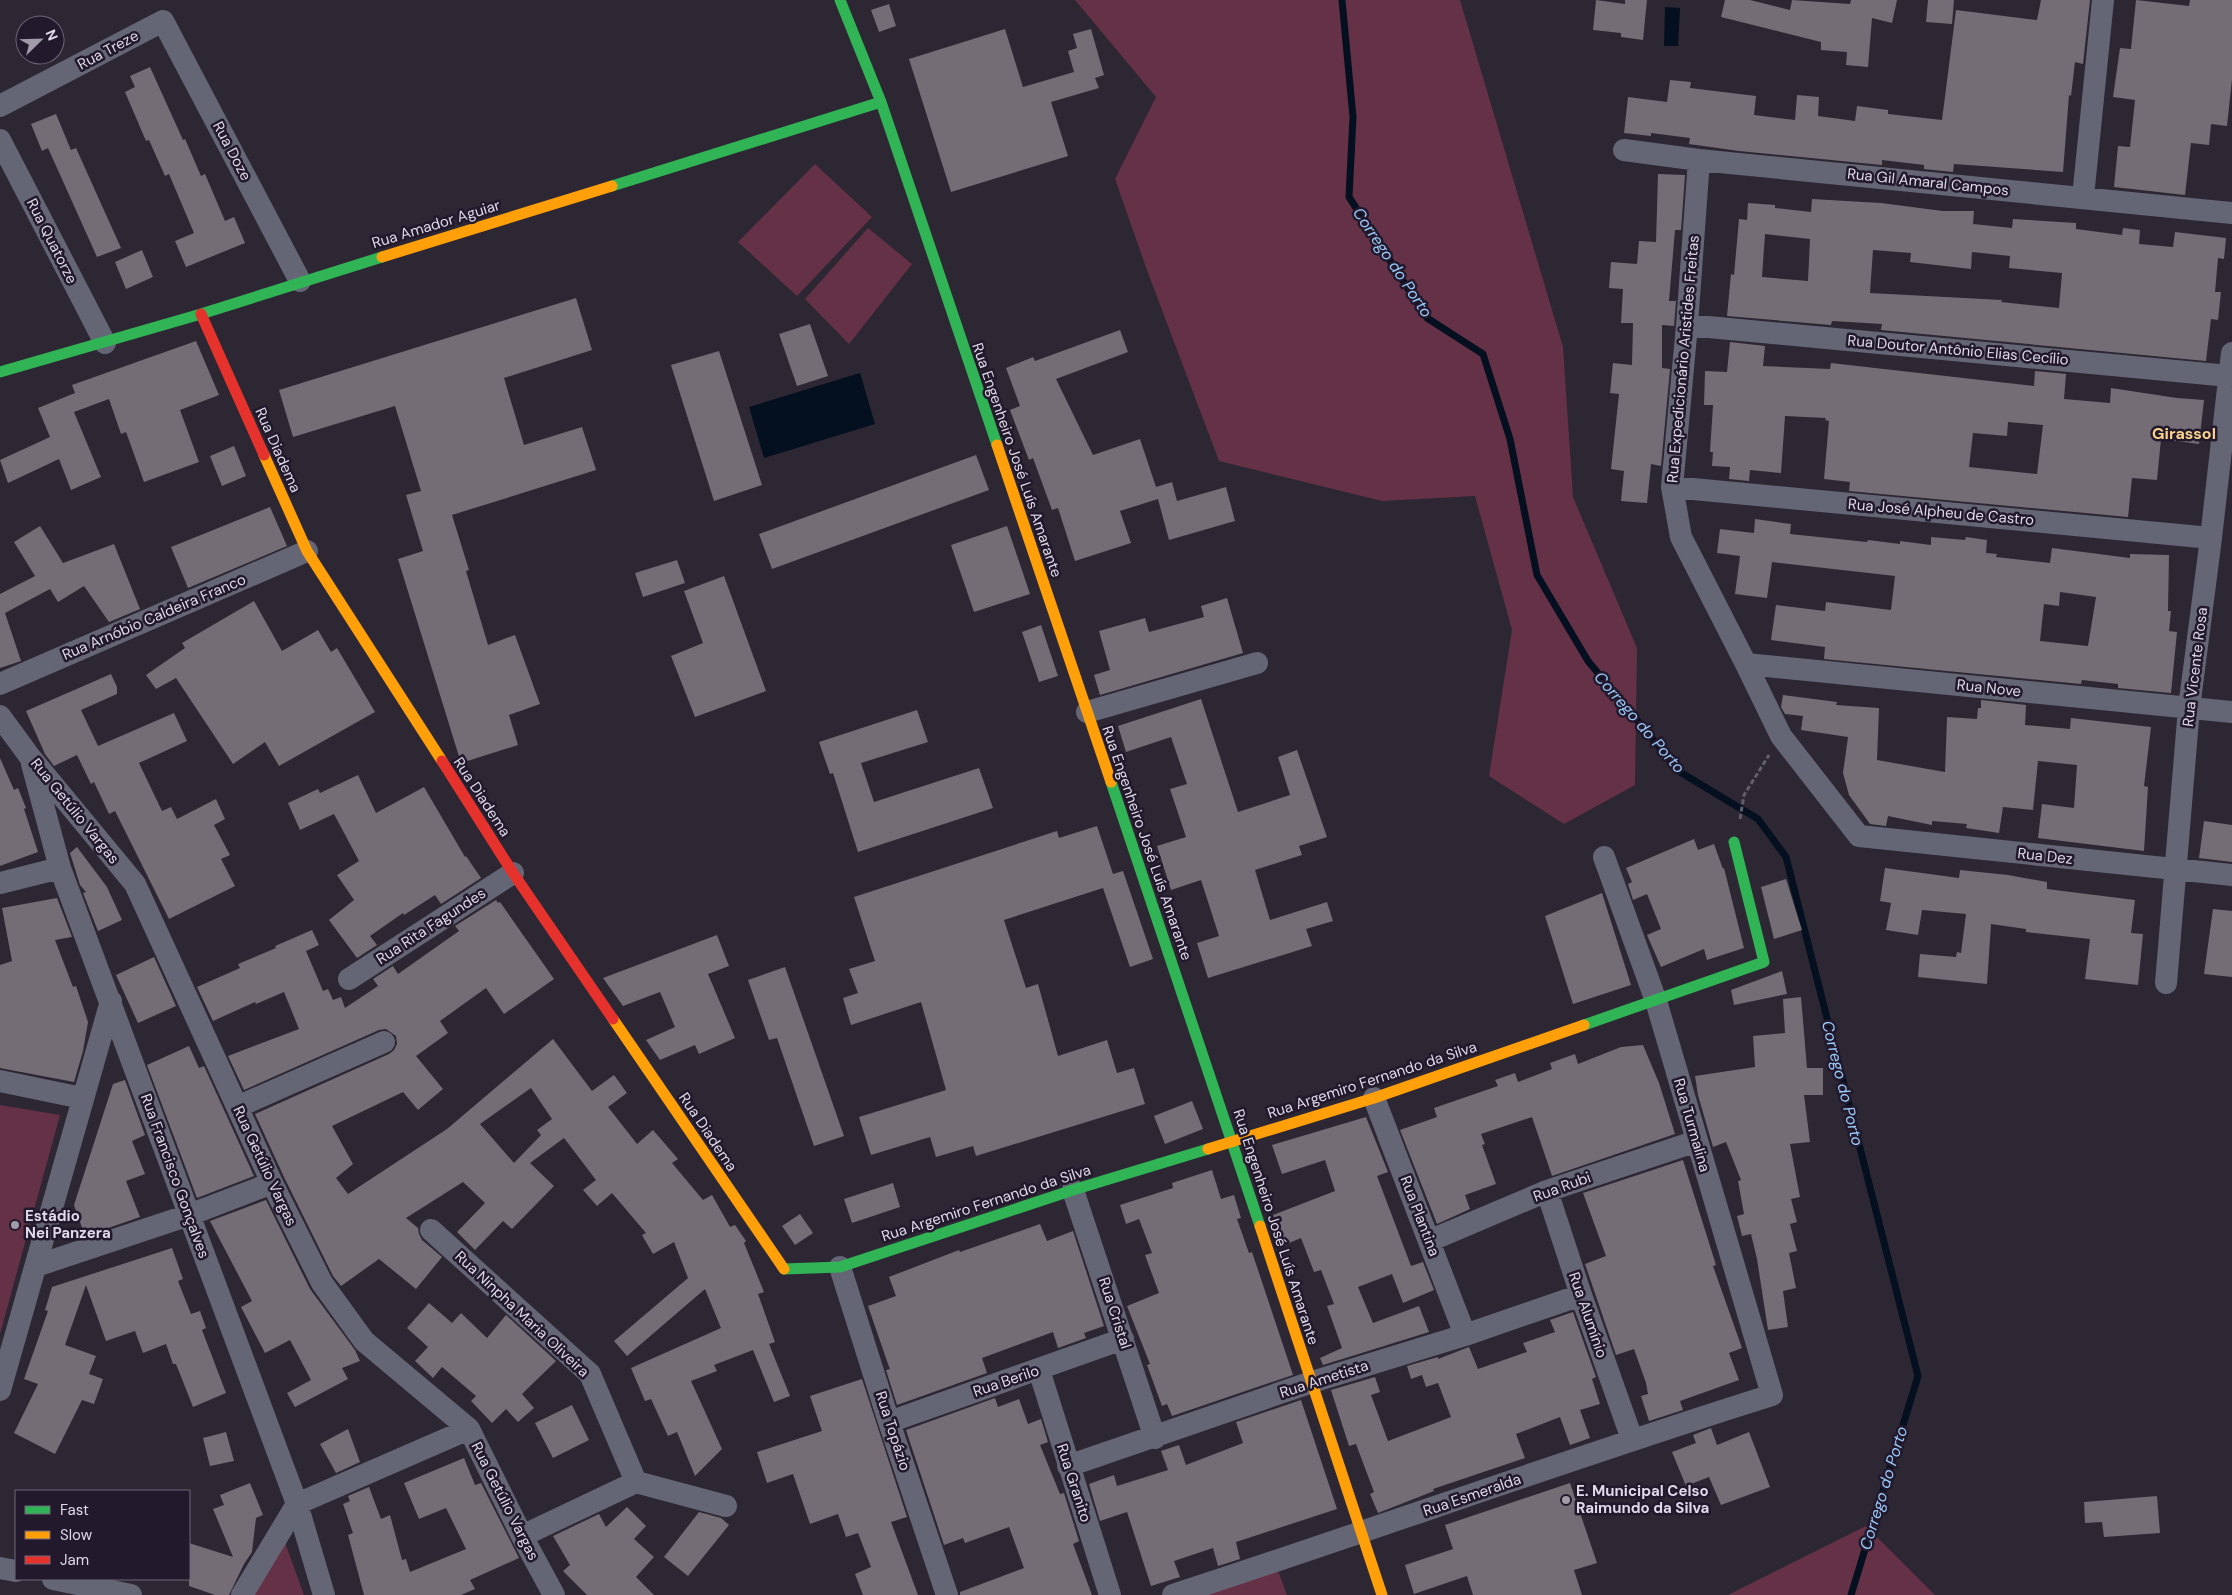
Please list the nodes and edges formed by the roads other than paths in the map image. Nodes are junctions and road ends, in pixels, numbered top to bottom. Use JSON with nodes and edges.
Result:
{"nodes":[{"id":1,"x":840,"y":0,"type":"edge"},
{"id":2,"x":2103,"y":0,"type":"edge"},
{"id":3,"x":163,"y":21,"type":"joint"},
{"id":4,"x":881,"y":102,"type":"junction"},
{"id":5,"x":0,"y":106,"type":"edge"},
{"id":6,"x":0,"y":140,"type":"edge"},
{"id":7,"x":1624,"y":150,"type":"dead end"},
{"id":8,"x":1699,"y":160,"type":"junction"},
{"id":9,"x":2083,"y":197,"type":"junction"},
{"id":10,"x":2232,"y":213,"type":"edge"},
{"id":11,"x":300,"y":281,"type":"junction"},
{"id":12,"x":201,"y":314,"type":"junction"},
{"id":13,"x":1687,"y":325,"type":"junction"},
{"id":14,"x":104,"y":343,"type":"junction"},
{"id":15,"x":2232,"y":352,"type":"edge"},
{"id":16,"x":0,"y":372,"type":"edge"},
{"id":17,"x":2229,"y":376,"type":"junction"},
{"id":18,"x":1672,"y":487,"type":"junction"},
{"id":19,"x":2211,"y":538,"type":"junction"},
{"id":20,"x":307,"y":551,"type":"junction"},
{"id":21,"x":1256,"y":663,"type":"dead end"},
{"id":22,"x":1746,"y":664,"type":"junction"},
{"id":23,"x":0,"y":684,"type":"edge"},
{"id":24,"x":2189,"y":708,"type":"junction"},
{"id":25,"x":1087,"y":712,"type":"junction"},
{"id":26,"x":2232,"y":712,"type":"edge"},
{"id":27,"x":0,"y":716,"type":"edge"},
{"id":28,"x":30,"y":757,"type":"junction"},
{"id":29,"x":1859,"y":836,"type":"joint"},
{"id":30,"x":1734,"y":842,"type":"dead end"},
{"id":31,"x":1604,"y":857,"type":"dead end"},
{"id":32,"x":60,"y":868,"type":"junction"},
{"id":33,"x":2175,"y":870,"type":"junction"},
{"id":34,"x":513,"y":873,"type":"junction"},
{"id":35,"x":2232,"y":875,"type":"edge"},
{"id":36,"x":0,"y":883,"type":"edge"},
{"id":37,"x":349,"y":979,"type":"dead end"},
{"id":38,"x":2166,"y":982,"type":"dead end"},
{"id":39,"x":111,"y":1001,"type":"junction"},
{"id":40,"x":1656,"y":1001,"type":"junction"},
{"id":41,"x":384,"y":1042,"type":"dead end"},
{"id":42,"x":0,"y":1081,"type":"edge"},
{"id":43,"x":82,"y":1098,"type":"junction"},
{"id":44,"x":1374,"y":1098,"type":"junction"},
{"id":45,"x":237,"y":1107,"type":"junction"},
{"id":46,"x":1232,"y":1140,"type":"junction"},
{"id":47,"x":1697,"y":1141,"type":"junction"},
{"id":48,"x":272,"y":1183,"type":"junction"},
{"id":49,"x":1073,"y":1190,"type":"junction"},
{"id":50,"x":1547,"y":1191,"type":"junction"},
{"id":51,"x":189,"y":1215,"type":"junction"},
{"id":52,"x":432,"y":1230,"type":"dead end"},
{"id":53,"x":1430,"y":1241,"type":"junction"},
{"id":54,"x":36,"y":1266,"type":"junction"},
{"id":55,"x":840,"y":1267,"type":"junction"},
{"id":56,"x":784,"y":1269,"type":"joint"},
{"id":57,"x":1581,"y":1294,"type":"junction"},
{"id":58,"x":1465,"y":1335,"type":"junction"},
{"id":59,"x":1123,"y":1339,"type":"junction"},
{"id":60,"x":1039,"y":1370,"type":"junction"},
{"id":61,"x":1312,"y":1382,"type":"junction"},
{"id":62,"x":0,"y":1390,"type":"edge"},
{"id":63,"x":1772,"y":1395,"type":"joint"},
{"id":64,"x":889,"y":1422,"type":"junction"},
{"id":65,"x":469,"y":1429,"type":"junction"},
{"id":66,"x":1155,"y":1438,"type":"junction"},
{"id":67,"x":1632,"y":1439,"type":"junction"},
{"id":68,"x":1068,"y":1466,"type":"junction"},
{"id":69,"x":636,"y":1482,"type":"junction"},
{"id":70,"x":297,"y":1504,"type":"junction"},
{"id":71,"x":726,"y":1506,"type":"dead end"},
{"id":72,"x":1362,"y":1533,"type":"junction"},
{"id":73,"x":522,"y":1536,"type":"junction"},
{"id":74,"x":0,"y":1568,"type":"edge"},
{"id":75,"x":15,"y":1571,"type":"edge"},
{"id":76,"x":58,"y":1580,"type":"edge"},
{"id":77,"x":131,"y":1595,"type":"edge"},
{"id":78,"x":242,"y":1595,"type":"edge"},
{"id":79,"x":324,"y":1595,"type":"edge"},
{"id":80,"x":554,"y":1595,"type":"edge"},
{"id":81,"x":947,"y":1595,"type":"edge"},
{"id":82,"x":1110,"y":1595,"type":"edge"},
{"id":83,"x":1173,"y":1595,"type":"edge"},
{"id":84,"x":1382,"y":1595,"type":"edge"}],
"edges":[{"from":1,"to":4,"type":"street","name":"Rua Engenheiro José Luís Amarante"},
{"from":2,"to":9,"type":"street"},
{"from":3,"to":5,"type":"street","name":"Rua Treze"},
{"from":3,"to":11,"type":"street","name":"Rua Doze"},
{"from":4,"to":11,"type":"street","name":"Rua Amador Aguiar"},
{"from":4,"to":25,"type":"street","name":"Rua Engenheiro José Luís Amarante"},
{"from":6,"to":14,"type":"street","name":"Rua Quatorze"},
{"from":7,"to":8,"type":"street","name":"Rua Gil Amaral Campos"},
{"from":8,"to":9,"type":"street","name":"Rua Gil Amaral Campos"},
{"from":8,"to":13,"type":"street","name":"Rua Expedicionário Aristides Freitas"},
{"from":9,"to":10,"type":"street","name":"Rua Gil Amaral Campos"},
{"from":11,"to":12,"type":"street","name":"Rua Amador Aguiar"},
{"from":12,"to":14,"type":"street","name":"Rua Amador Aguiar"},
{"from":12,"to":20,"type":"street","name":"Rua Diadema"},
{"from":13,"to":17,"type":"street","name":"Rua Doutor Antônio Elias Cecílio"},
{"from":13,"to":18,"type":"street","name":"Rua Expedicionário Aristides Freitas"},
{"from":14,"to":16,"type":"street","name":"Rua Amador Aguiar"},
{"from":15,"to":17,"type":"street","name":"Rua Vicente Rosa"},
{"from":17,"to":19,"type":"street","name":"Rua Vicente Rosa"},
{"from":18,"to":19,"type":"street","name":"Rua José Alpheu de Castro"},
{"from":18,"to":22,"type":"street","name":"Rua Expedicionário Aristides Freitas"},
{"from":19,"to":24,"type":"street","name":"Rua Vicente Rosa"},
{"from":20,"to":23,"type":"street","name":"Rua Arnóbio Caldeira Franco"},
{"from":20,"to":34,"type":"street","name":"Rua Diadema"},
{"from":21,"to":25,"type":"street"},
{"from":22,"to":24,"type":"street","name":"Rua Nove"},
{"from":22,"to":29,"type":"street","name":"Rua Expedicionário Aristides Freitas"},
{"from":24,"to":26,"type":"street","name":"Rua Nove"},
{"from":24,"to":33,"type":"street","name":"Rua Vicente Rosa"},
{"from":25,"to":46,"type":"street","name":"Rua Engenheiro José Luís Amarante"},
{"from":27,"to":28,"type":"street","name":"Rua Getúlio Vargas"},
{"from":28,"to":32,"type":"street","name":"Rua Francisco Gonçalves"},
{"from":28,"to":45,"type":"street","name":"Rua Getúlio Vargas"},
{"from":29,"to":33,"type":"street","name":"Rua Dez"},
{"from":30,"to":40,"type":"street","name":"Rua Argemiro Fernando da Silva"},
{"from":31,"to":40,"type":"street","name":"Rua Turmalina"},
{"from":32,"to":36,"type":"street"},
{"from":32,"to":39,"type":"street","name":"Rua Francisco Gonçalves"},
{"from":33,"to":35,"type":"street","name":"Rua Dez"},
{"from":33,"to":38,"type":"street","name":"Rua Vicente Rosa"},
{"from":34,"to":37,"type":"street","name":"Rua Rita Fagundes"},
{"from":34,"to":56,"type":"street","name":"Rua Diadema"},
{"from":39,"to":43,"type":"street"},
{"from":39,"to":51,"type":"street","name":"Rua Francisco Gonçalves"},
{"from":40,"to":44,"type":"street","name":"Rua Argemiro Fernando da Silva"},
{"from":40,"to":47,"type":"street","name":"Rua Turmalina"},
{"from":41,"to":45,"type":"street"},
{"from":42,"to":43,"type":"street"},
{"from":43,"to":54,"type":"street"},
{"from":44,"to":46,"type":"street","name":"Rua Argemiro Fernando da Silva"},
{"from":44,"to":53,"type":"street","name":"Rua Plantina"},
{"from":45,"to":48,"type":"street","name":"Rua Getúlio Vargas"},
{"from":46,"to":49,"type":"street","name":"Rua Argemiro Fernando da Silva"},
{"from":46,"to":61,"type":"street","name":"Rua Engenheiro José Luís Amarante"},
{"from":47,"to":50,"type":"street","name":"Rua Rubi"},
{"from":47,"to":63,"type":"street","name":"Rua Turmalina"},
{"from":48,"to":51,"type":"street"},
{"from":48,"to":65,"type":"street","name":"Rua Getúlio Vargas"},
{"from":49,"to":55,"type":"street","name":"Rua Argemiro Fernando da Silva"},
{"from":49,"to":59,"type":"street","name":"Rua Cristal"},
{"from":50,"to":53,"type":"street","name":"Rua Rubi"},
{"from":50,"to":57,"type":"street","name":"Rua Alumínio"},
{"from":51,"to":54,"type":"street"},
{"from":51,"to":70,"type":"street","name":"Rua Francisco Gonçalves"},
{"from":52,"to":69,"type":"street","name":"Rua Ninpha Maria Oliveira"},
{"from":53,"to":58,"type":"street","name":"Rua Plantina"},
{"from":54,"to":62,"type":"street"},
{"from":55,"to":56,"type":"street","name":"Rua Argemiro Fernando da Silva"},
{"from":55,"to":64,"type":"street","name":"Rua Topázio"},
{"from":57,"to":58,"type":"street","name":"Rua Ametista"},
{"from":57,"to":67,"type":"street","name":"Rua Alumínio"},
{"from":58,"to":61,"type":"street","name":"Rua Ametista"},
{"from":59,"to":60,"type":"street","name":"Rua Berilo"},
{"from":59,"to":66,"type":"street","name":"Rua Cristal"},
{"from":60,"to":64,"type":"street","name":"Rua Berilo"},
{"from":60,"to":68,"type":"street","name":"Rua Granito"},
{"from":61,"to":66,"type":"street","name":"Rua Ametista"},
{"from":61,"to":72,"type":"street","name":"Rua Engenheiro José Luís Amarante"},
{"from":63,"to":67,"type":"street","name":"Rua Esmeralda"},
{"from":64,"to":81,"type":"street","name":"Rua Topázio"},
{"from":65,"to":70,"type":"street"},
{"from":65,"to":73,"type":"street","name":"Rua Getúlio Vargas"},
{"from":66,"to":68,"type":"street","name":"Rua Ametista"},
{"from":67,"to":72,"type":"street","name":"Rua Esmeralda"},
{"from":68,"to":82,"type":"street","name":"Rua Granito"},
{"from":69,"to":71,"type":"street"},
{"from":69,"to":73,"type":"street"},
{"from":70,"to":78,"type":"street"},
{"from":70,"to":79,"type":"street","name":"Rua Francisco Gonçalves"},
{"from":72,"to":83,"type":"street","name":"Rua Esmeralda"},
{"from":72,"to":84,"type":"street","name":"Rua Engenheiro José Luís Amarante"},
{"from":73,"to":80,"type":"street","name":"Rua Getúlio Vargas"},
{"from":74,"to":75,"type":"street"},
{"from":76,"to":77,"type":"street"}]}
